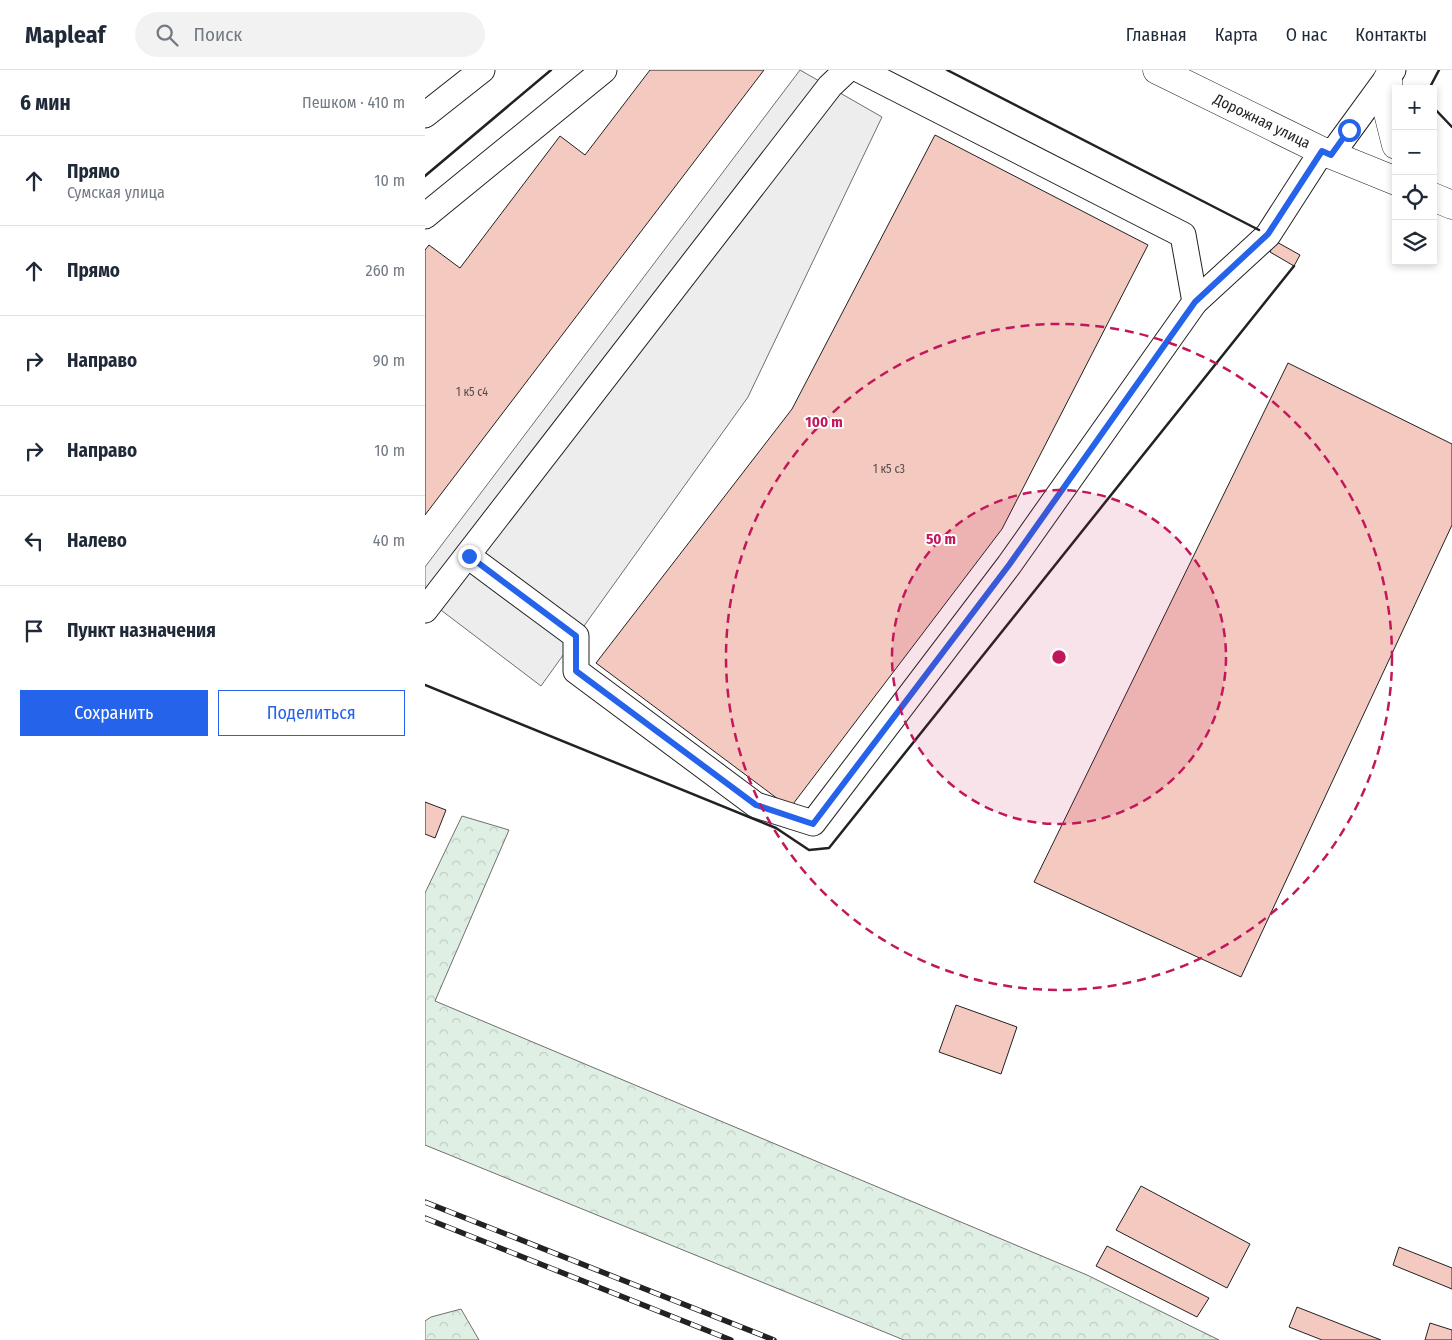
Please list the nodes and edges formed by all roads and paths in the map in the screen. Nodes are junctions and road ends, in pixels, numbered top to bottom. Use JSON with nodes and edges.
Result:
{"nodes":[{"id":1,"x":482,"y":70,"type":"edge"},
{"id":2,"x":604,"y":70,"type":"edge"},
{"id":3,"x":847,"y":70,"type":"edge"},
{"id":4,"x":860,"y":70,"type":"edge"},
{"id":5,"x":1157,"y":70,"type":"edge"},
{"id":6,"x":1391,"y":74,"type":"edge"},
{"id":7,"x":425,"y":114,"type":"edge"},
{"id":8,"x":1392,"y":130,"type":"edge"},
{"id":9,"x":1327,"y":153,"type":"junction"},
{"id":10,"x":1392,"y":180,"type":"edge"},
{"id":11,"x":425,"y":216,"type":"edge"},
{"id":12,"x":1195,"y":302,"type":"junction"},
{"id":13,"x":469,"y":556,"type":"junction"},
{"id":14,"x":425,"y":610,"type":"edge"}],
"edges":[{"from":1,"to":7,"type":"street"},
{"from":2,"to":11,"type":"street"},
{"from":3,"to":13,"type":"street"},
{"from":4,"to":12,"type":"street"},
{"from":5,"to":9,"type":"main road","name":"Дорожная улица"},
{"from":6,"to":8,"type":"main road"},
{"from":6,"to":9,"type":"street"},
{"from":9,"to":10,"type":"main road","name":"Дорожная улица"},
{"from":9,"to":12,"type":"street"},
{"from":12,"to":13,"type":"street"},
{"from":13,"to":14,"type":"street"}]}
